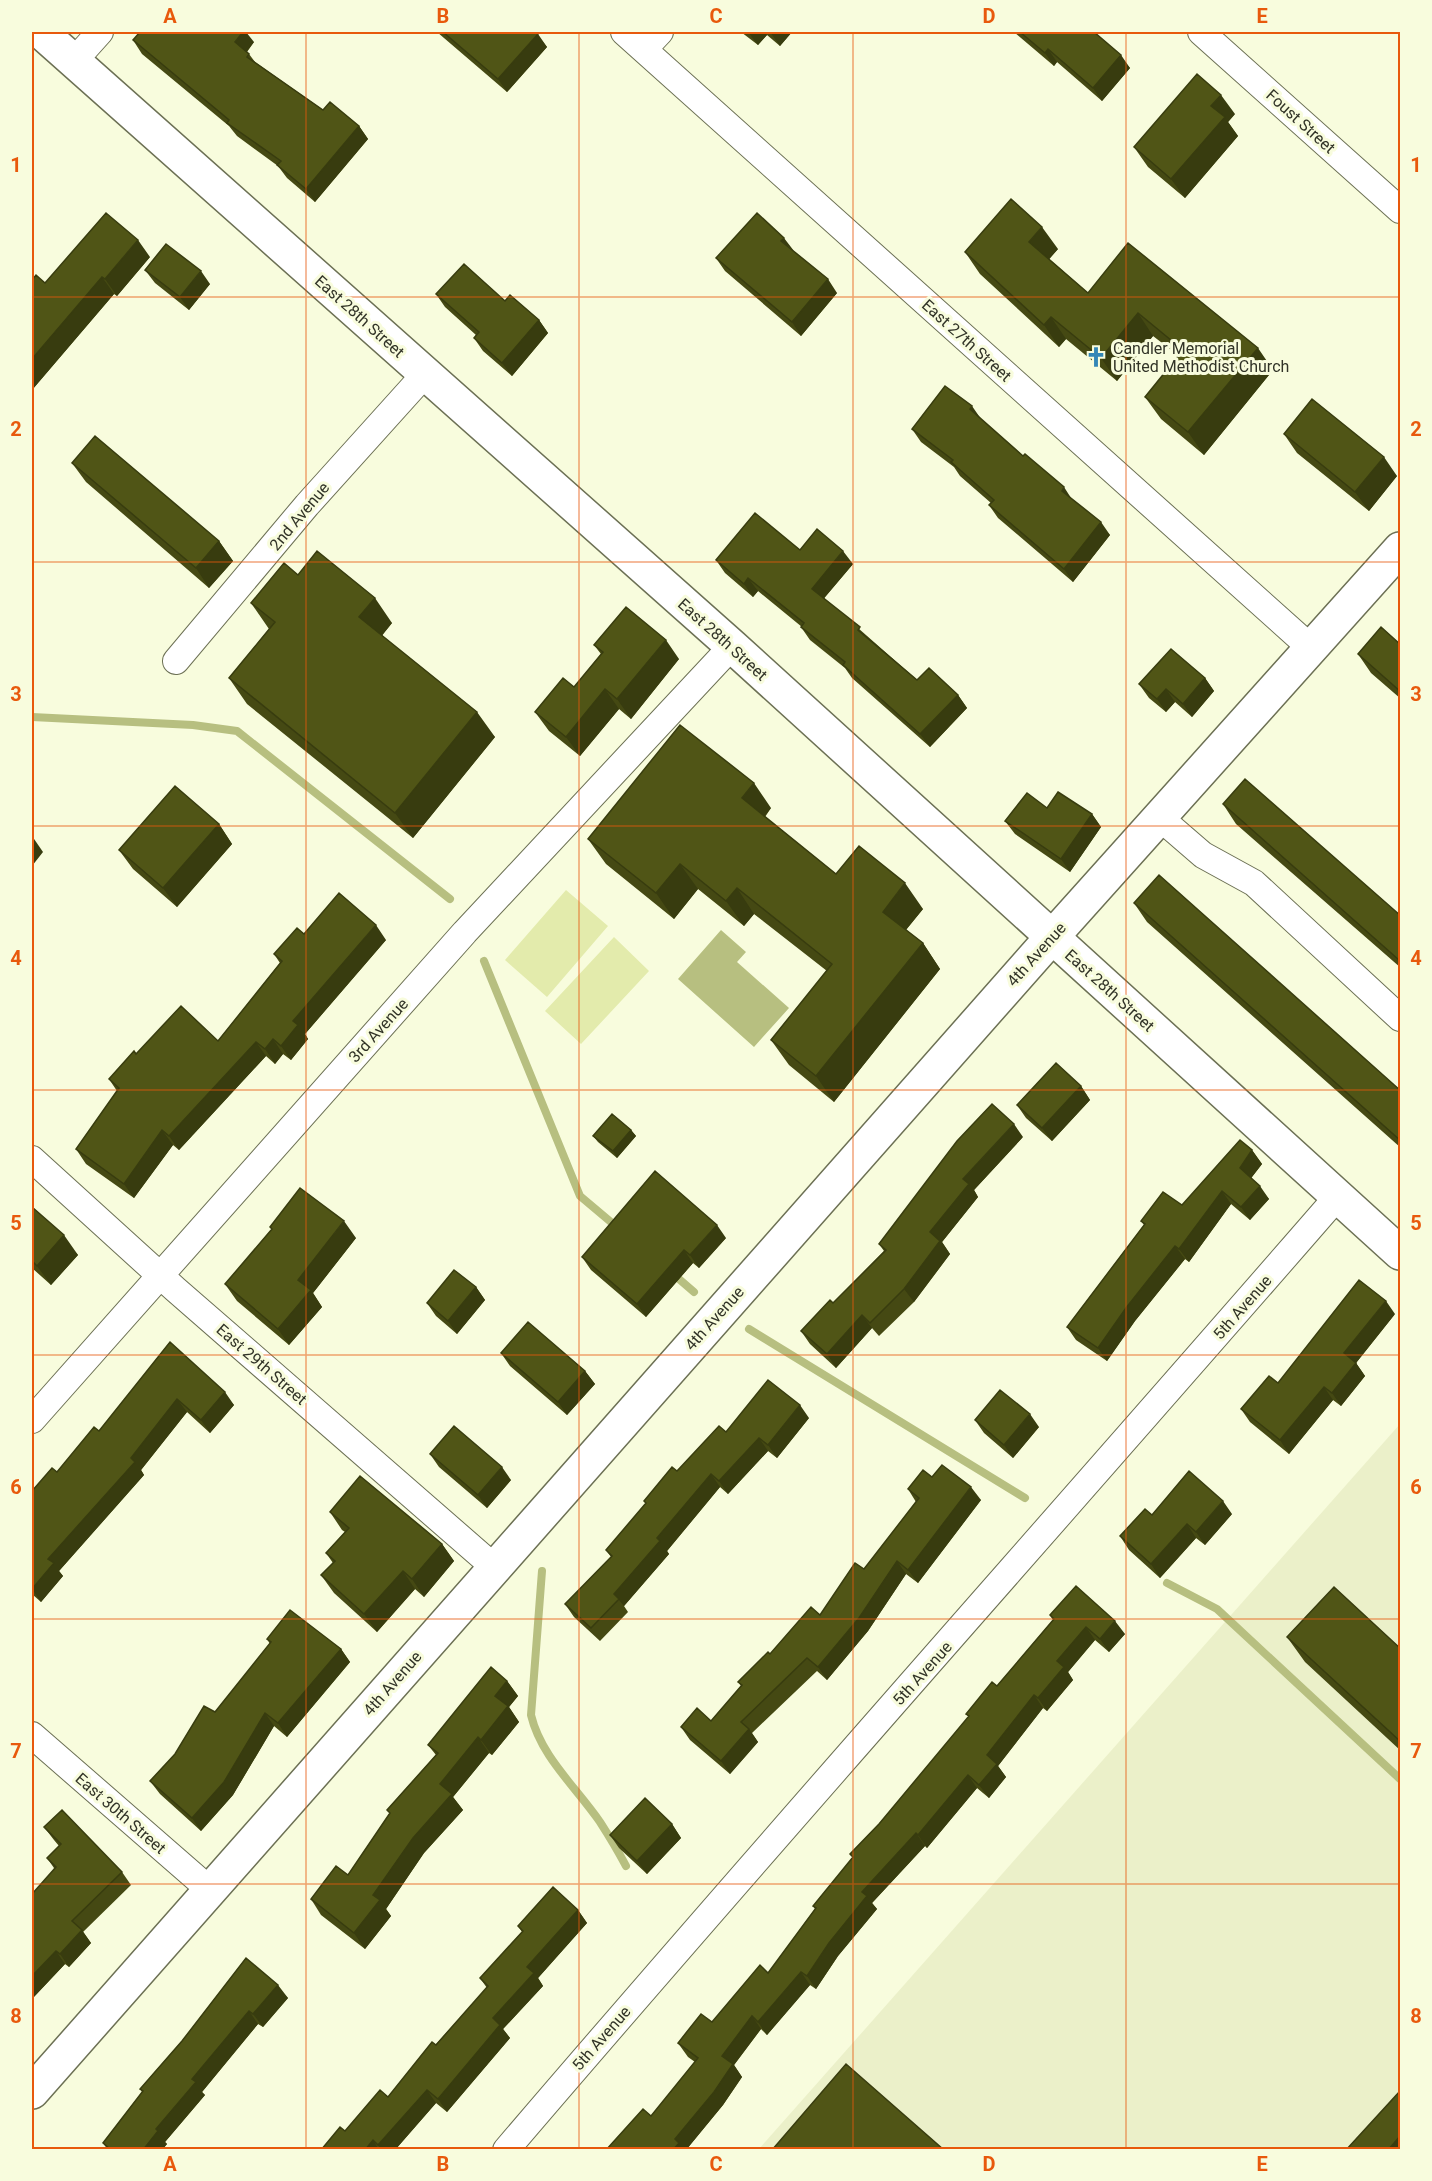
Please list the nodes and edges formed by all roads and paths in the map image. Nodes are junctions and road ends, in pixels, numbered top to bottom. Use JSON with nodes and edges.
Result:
{"nodes":[{"id":1,"x":41,"y":32,"type":"edge"},
{"id":2,"x":100,"y":32,"type":"edge"},
{"id":3,"x":624,"y":32,"type":"edge"},
{"id":4,"x":1201,"y":32,"type":"edge"},
{"id":5,"x":652,"y":40,"type":"edge"},
{"id":6,"x":74,"y":61,"type":"junction"},
{"id":7,"x":1401,"y":210,"type":"edge"},
{"id":8,"x":425,"y":374,"type":"junction"},
{"id":9,"x":1395,"y":566,"type":"edge"},
{"id":10,"x":732,"y":646,"type":"junction"},
{"id":11,"x":1311,"y":648,"type":"junction"},
{"id":12,"x":176,"y":661,"type":"dead end"},
{"id":13,"x":1159,"y":817,"type":"junction"},
{"id":14,"x":1052,"y":937,"type":"junction"},
{"id":15,"x":1401,"y":1018,"type":"edge"},
{"id":16,"x":32,"y":1158,"type":"edge"},
{"id":17,"x":1338,"y":1196,"type":"junction"},
{"id":18,"x":1401,"y":1253,"type":"edge"},
{"id":19,"x":161,"y":1275,"type":"junction"},
{"id":20,"x":32,"y":1420,"type":"edge"},
{"id":21,"x":494,"y":1567,"type":"junction"},
{"id":22,"x":32,"y":1735,"type":"edge"},
{"id":23,"x":210,"y":1890,"type":"junction"},
{"id":24,"x":32,"y":2092,"type":"edge"},
{"id":25,"x":506,"y":2150,"type":"edge"}],
"edges":[{"from":1,"to":6,"type":"main road","name":"East 28th Street"},
{"from":2,"to":6,"type":"street"},
{"from":3,"to":5,"type":"street","name":"East 27th Street"},
{"from":4,"to":7,"type":"street","name":"Foust Street"},
{"from":5,"to":11,"type":"street","name":"East 27th Street"},
{"from":6,"to":8,"type":"main road","name":"East 28th Street"},
{"from":8,"to":10,"type":"main road","name":"East 28th Street"},
{"from":8,"to":12,"type":"street","name":"2nd Avenue"},
{"from":9,"to":11,"type":"main road","name":"4th Avenue"},
{"from":10,"to":14,"type":"main road","name":"East 28th Street"},
{"from":10,"to":19,"type":"street","name":"3rd Avenue"},
{"from":11,"to":13,"type":"main road","name":"4th Avenue"},
{"from":13,"to":14,"type":"main road","name":"4th Avenue"},
{"from":13,"to":15,"type":"street"},
{"from":14,"to":17,"type":"main road","name":"East 28th Street"},
{"from":14,"to":21,"type":"main road","name":"4th Avenue"},
{"from":16,"to":19,"type":"street","name":"East 29th Street"},
{"from":17,"to":18,"type":"main road","name":"East 28th Street"},
{"from":17,"to":25,"type":"street","name":"5th Avenue"},
{"from":19,"to":20,"type":"street","name":"3rd Avenue"},
{"from":19,"to":21,"type":"street","name":"East 29th Street"},
{"from":21,"to":23,"type":"main road","name":"4th Avenue"},
{"from":22,"to":23,"type":"street","name":"East 30th Street"},
{"from":23,"to":24,"type":"main road","name":"4th Avenue"}]}
